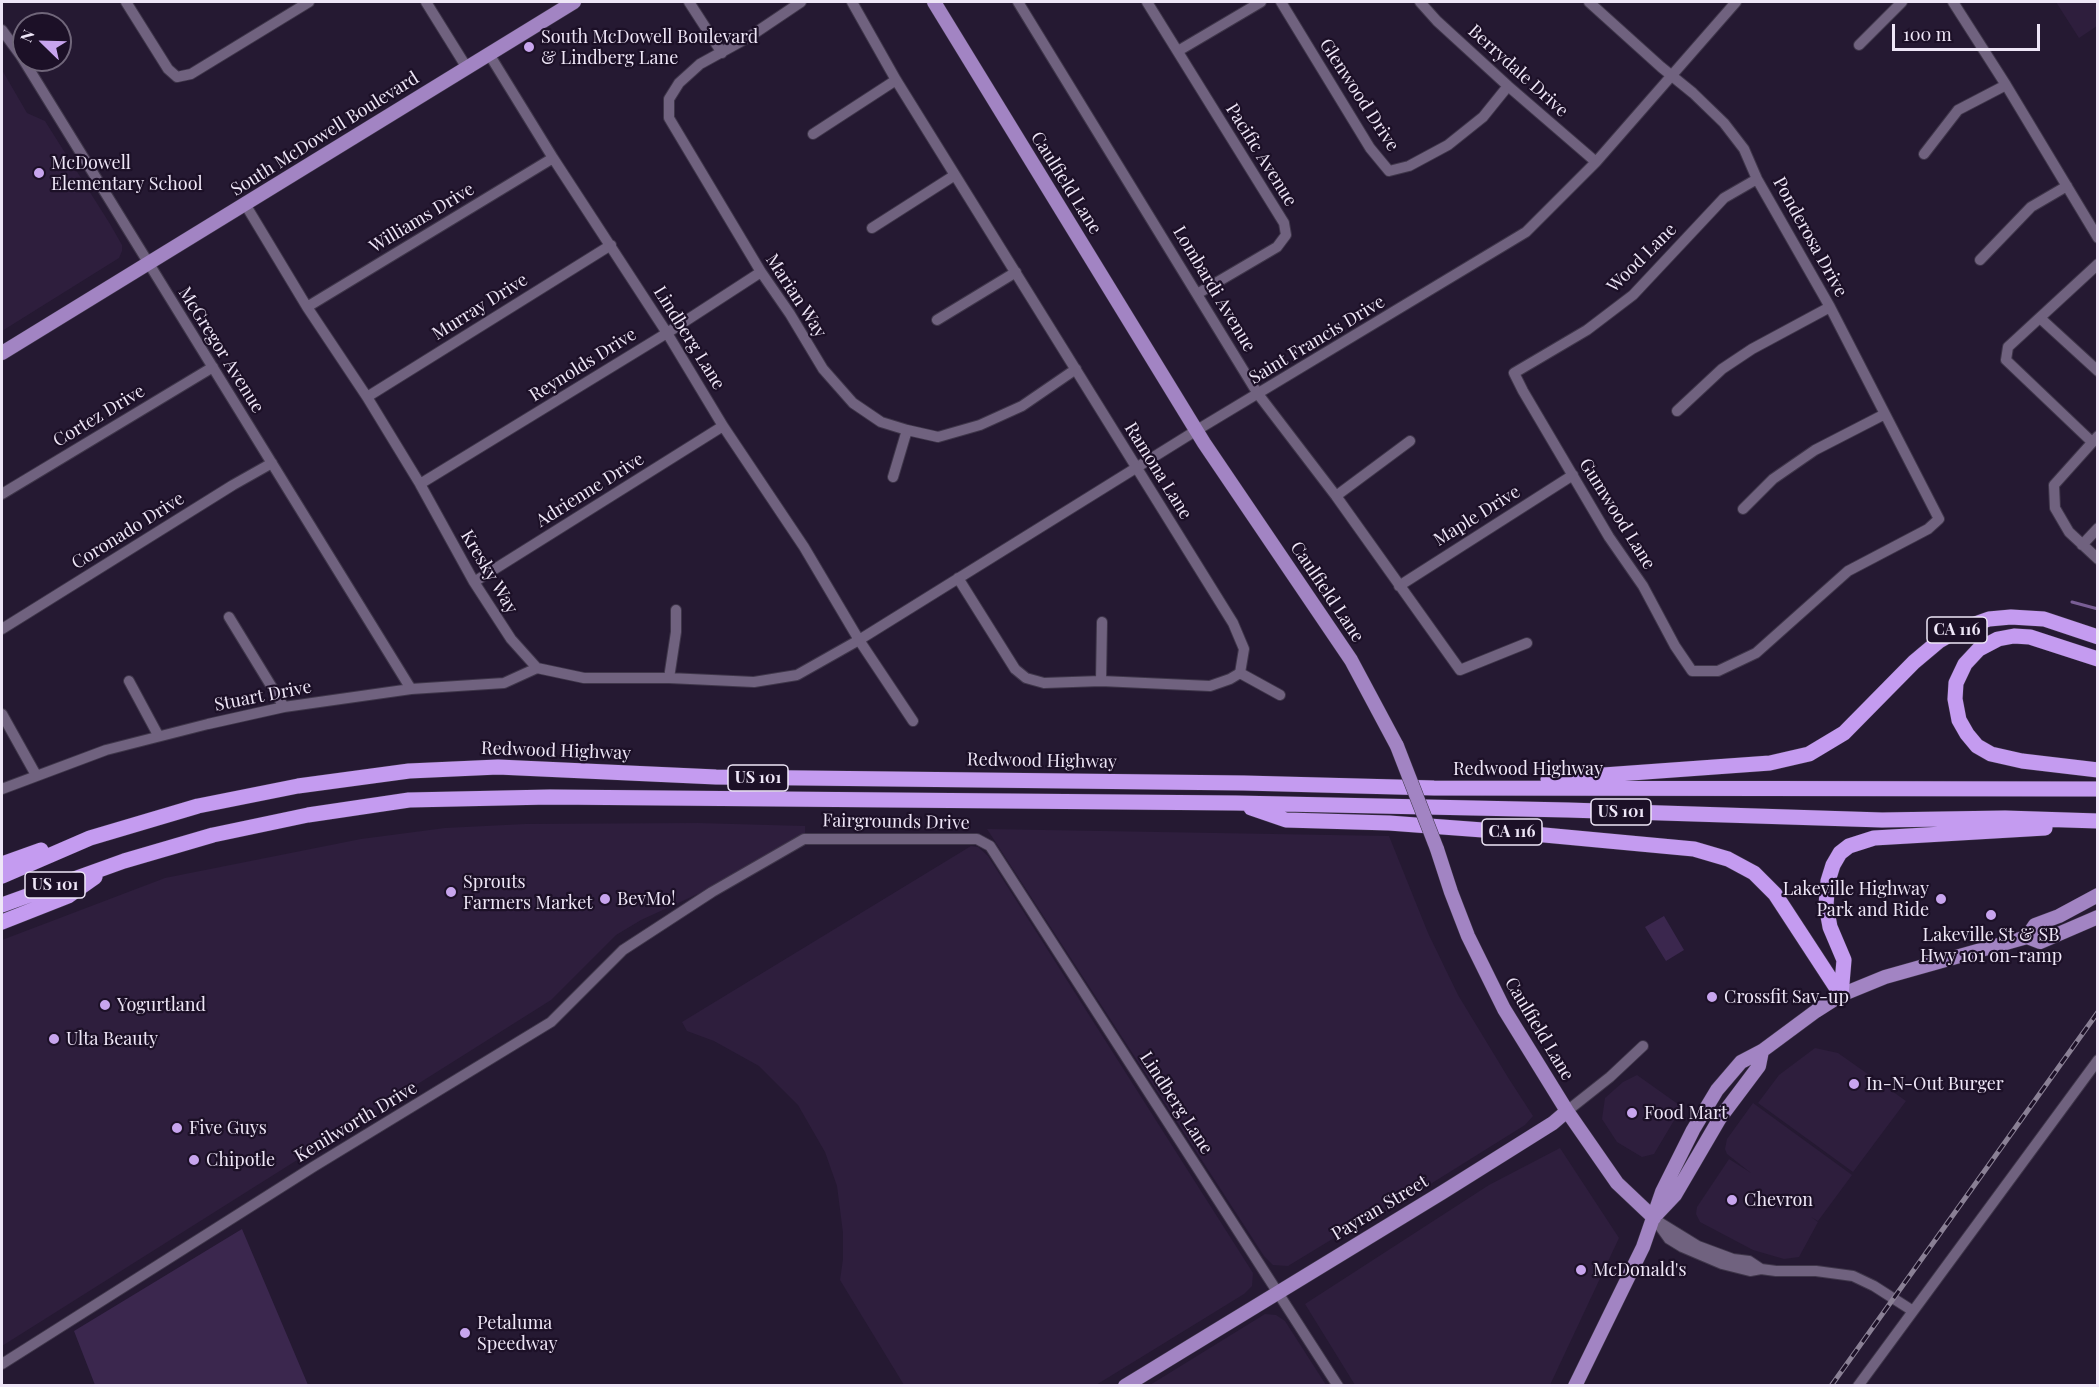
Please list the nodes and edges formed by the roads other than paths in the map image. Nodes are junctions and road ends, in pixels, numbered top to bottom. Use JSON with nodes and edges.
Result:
{"nodes":[{"id":1,"x":126,"y":2,"type":"edge"},
{"id":2,"x":309,"y":2,"type":"edge"},
{"id":3,"x":426,"y":2,"type":"edge"},
{"id":4,"x":689,"y":2,"type":"edge"},
{"id":5,"x":801,"y":2,"type":"edge"},
{"id":6,"x":852,"y":2,"type":"edge"},
{"id":7,"x":934,"y":2,"type":"edge"},
{"id":8,"x":1018,"y":2,"type":"edge"},
{"id":9,"x":1147,"y":2,"type":"edge"},
{"id":10,"x":1261,"y":2,"type":"edge"},
{"id":11,"x":1281,"y":2,"type":"edge"},
{"id":12,"x":1420,"y":2,"type":"edge"},
{"id":13,"x":1589,"y":2,"type":"edge"},
{"id":14,"x":1736,"y":2,"type":"edge"},
{"id":15,"x":1902,"y":2,"type":"edge"},
{"id":16,"x":1953,"y":2,"type":"edge"},
{"id":17,"x":569,"y":3,"type":"edge"},
{"id":18,"x":297,"y":5,"type":"edge"},
{"id":19,"x":2,"y":30,"type":"edge"},
{"id":20,"x":1859,"y":45,"type":"dead end"},
{"id":21,"x":1178,"y":51,"type":"junction"},
{"id":22,"x":722,"y":53,"type":"junction"},
{"id":23,"x":489,"y":54,"type":"junction"},
{"id":24,"x":467,"y":68,"type":"junction"},
{"id":25,"x":1671,"y":75,"type":"junction"},
{"id":26,"x":896,"y":80,"type":"junction"},
{"id":27,"x":2006,"y":85,"type":"junction"},
{"id":28,"x":1508,"y":86,"type":"junction"},
{"id":29,"x":813,"y":134,"type":"dead end"},
{"id":30,"x":1924,"y":154,"type":"dead end"},
{"id":31,"x":553,"y":158,"type":"junction"},
{"id":32,"x":1596,"y":162,"type":"junction"},
{"id":33,"x":956,"y":175,"type":"junction"},
{"id":34,"x":1758,"y":178,"type":"junction"},
{"id":35,"x":2067,"y":186,"type":"junction"},
{"id":36,"x":245,"y":204,"type":"junction"},
{"id":37,"x":872,"y":228,"type":"dead end"},
{"id":38,"x":2097,"y":238,"type":"edge"},
{"id":39,"x":611,"y":245,"type":"junction"},
{"id":40,"x":1980,"y":260,"type":"dead end"},
{"id":41,"x":148,"y":263,"type":"junction"},
{"id":42,"x":2097,"y":264,"type":"edge"},
{"id":43,"x":761,"y":272,"type":"junction"},
{"id":44,"x":1016,"y":272,"type":"junction"},
{"id":45,"x":1197,"y":294,"type":"junction"},
{"id":46,"x":307,"y":307,"type":"junction"},
{"id":47,"x":1830,"y":307,"type":"junction"},
{"id":48,"x":2040,"y":318,"type":"junction"},
{"id":49,"x":937,"y":320,"type":"dead end"},
{"id":50,"x":667,"y":333,"type":"junction"},
{"id":51,"x":2,"y":352,"type":"edge"},
{"id":52,"x":213,"y":367,"type":"junction"},
{"id":53,"x":1076,"y":369,"type":"junction"},
{"id":54,"x":2097,"y":371,"type":"edge"},
{"id":55,"x":1514,"y":373,"type":"joint"},
{"id":56,"x":1258,"y":394,"type":"junction"},
{"id":57,"x":367,"y":397,"type":"junction"},
{"id":58,"x":1677,"y":411,"type":"dead end"},
{"id":59,"x":1886,"y":414,"type":"junction"},
{"id":60,"x":723,"y":426,"type":"junction"},
{"id":61,"x":907,"y":430,"type":"junction"},
{"id":62,"x":1197,"y":430,"type":"junction"},
{"id":63,"x":2095,"y":439,"type":"edge"},
{"id":64,"x":1410,"y":441,"type":"dead end"},
{"id":65,"x":272,"y":463,"type":"junction"},
{"id":66,"x":1136,"y":468,"type":"junction"},
{"id":67,"x":1573,"y":475,"type":"junction"},
{"id":68,"x":893,"y":477,"type":"dead end"},
{"id":69,"x":420,"y":484,"type":"junction"},
{"id":70,"x":2,"y":494,"type":"edge"},
{"id":71,"x":1336,"y":496,"type":"junction"},
{"id":72,"x":1743,"y":509,"type":"dead end"},
{"id":73,"x":2097,"y":528,"type":"edge"},
{"id":74,"x":2082,"y":545,"type":"junction"},
{"id":75,"x":2097,"y":559,"type":"edge"},
{"id":76,"x":958,"y":579,"type":"junction"},
{"id":77,"x":474,"y":582,"type":"junction"},
{"id":78,"x":1399,"y":586,"type":"junction"},
{"id":79,"x":676,"y":610,"type":"dead end"},
{"id":80,"x":229,"y":617,"type":"dead end"},
{"id":81,"x":1102,"y":622,"type":"dead end"},
{"id":82,"x":2,"y":629,"type":"edge"},
{"id":83,"x":2097,"y":637,"type":"edge"},
{"id":84,"x":859,"y":640,"type":"junction"},
{"id":85,"x":1527,"y":643,"type":"dead end"},
{"id":86,"x":2097,"y":659,"type":"edge"},
{"id":87,"x":537,"y":668,"type":"junction"},
{"id":88,"x":1692,"y":671,"type":"joint"},
{"id":89,"x":1240,"y":673,"type":"junction"},
{"id":90,"x":669,"y":678,"type":"junction"},
{"id":91,"x":129,"y":681,"type":"dead end"},
{"id":92,"x":1101,"y":681,"type":"junction"},
{"id":93,"x":411,"y":689,"type":"junction"},
{"id":94,"x":1280,"y":695,"type":"dead end"},
{"id":95,"x":284,"y":706,"type":"junction"},
{"id":96,"x":2,"y":714,"type":"edge"},
{"id":97,"x":912,"y":721,"type":"dead end"},
{"id":98,"x":158,"y":735,"type":"junction"},
{"id":99,"x":2097,"y":770,"type":"edge"},
{"id":100,"x":36,"y":775,"type":"junction"},
{"id":101,"x":1434,"y":788,"type":"junction"},
{"id":102,"x":2,"y":789,"type":"edge"},
{"id":103,"x":2097,"y":789,"type":"edge"},
{"id":104,"x":1236,"y":803,"type":"junction"},
{"id":105,"x":2097,"y":823,"type":"edge"},
{"id":106,"x":984,"y":841,"type":"joint"},
{"id":107,"x":56,"y":852,"type":"junction"},
{"id":108,"x":2,"y":864,"type":"edge"},
{"id":109,"x":110,"y":866,"type":"junction"},
{"id":110,"x":2,"y":876,"type":"edge"},
{"id":111,"x":2097,"y":895,"type":"edge"},
{"id":112,"x":2,"y":905,"type":"edge"},
{"id":113,"x":2097,"y":917,"type":"edge"},
{"id":114,"x":2,"y":922,"type":"edge"},
{"id":115,"x":2027,"y":937,"type":"junction"},
{"id":116,"x":623,"y":950,"type":"joint"},
{"id":117,"x":1841,"y":995,"type":"junction"},
{"id":118,"x":1644,"y":1046,"type":"dead end"},
{"id":119,"x":2097,"y":1059,"type":"edge"},
{"id":120,"x":1567,"y":1111,"type":"junction"},
{"id":121,"x":1654,"y":1218,"type":"junction"},
{"id":122,"x":1278,"y":1291,"type":"junction"},
{"id":123,"x":1913,"y":1311,"type":"junction"},
{"id":124,"x":2,"y":1364,"type":"edge"},
{"id":125,"x":1125,"y":1386,"type":"edge"},
{"id":126,"x":1338,"y":1386,"type":"edge"},
{"id":127,"x":1575,"y":1386,"type":"edge"},
{"id":128,"x":1858,"y":1386,"type":"edge"}],
"edges":[{"from":1,"to":18,"type":"street"},
{"from":2,"to":18,"type":"street"},
{"from":3,"to":24,"type":"street"},
{"from":4,"to":22,"type":"street"},
{"from":5,"to":22,"type":"street"},
{"from":6,"to":26,"type":"street","name":"Ramona Lane"},
{"from":7,"to":62,"type":"main road","name":"Caulfield Lane"},
{"from":8,"to":45,"type":"street","name":"Lombardi Avenue"},
{"from":9,"to":21,"type":"street","name":"Pacific Avenue"},
{"from":10,"to":21,"type":"street"},
{"from":11,"to":28,"type":"street","name":"Glenwood Drive"},
{"from":12,"to":28,"type":"street","name":"Berrydale Drive"},
{"from":13,"to":25,"type":"street","name":"Ponderosa Drive"},
{"from":14,"to":25,"type":"street","name":"Saint Francis Drive"},
{"from":15,"to":20,"type":"street"},
{"from":16,"to":27,"type":"street"},
{"from":17,"to":23,"type":"main road","name":"South McDowell Boulevard"},
{"from":19,"to":41,"type":"street","name":"McGregor Avenue"},
{"from":21,"to":45,"type":"street","name":"Pacific Avenue"},
{"from":22,"to":43,"type":"street","name":"Marian Way"},
{"from":23,"to":24,"type":"main road","name":"South McDowell Boulevard"},
{"from":23,"to":31,"type":"street","name":"Lindberg Lane"},
{"from":24,"to":36,"type":"main road","name":"South McDowell Boulevard"},
{"from":25,"to":32,"type":"street","name":"Saint Francis Drive"},
{"from":25,"to":34,"type":"street","name":"Ponderosa Drive"},
{"from":26,"to":29,"type":"street"},
{"from":26,"to":33,"type":"street","name":"Ramona Lane"},
{"from":27,"to":30,"type":"street"},
{"from":27,"to":35,"type":"street"},
{"from":28,"to":32,"type":"street","name":"Berrydale Drive"},
{"from":31,"to":39,"type":"street","name":"Lindberg Lane"},
{"from":31,"to":46,"type":"street","name":"Williams Drive"},
{"from":32,"to":56,"type":"street","name":"Saint Francis Drive"},
{"from":33,"to":37,"type":"street"},
{"from":33,"to":44,"type":"street","name":"Ramona Lane"},
{"from":34,"to":47,"type":"street","name":"Ponderosa Drive"},
{"from":34,"to":55,"type":"street","name":"Wood Lane"},
{"from":35,"to":38,"type":"street"},
{"from":35,"to":40,"type":"street"},
{"from":36,"to":41,"type":"main road","name":"South McDowell Boulevard"},
{"from":36,"to":46,"type":"street","name":"Kresky Way"},
{"from":39,"to":50,"type":"street","name":"Lindberg Lane"},
{"from":39,"to":57,"type":"street","name":"Murray Drive"},
{"from":41,"to":51,"type":"main road","name":"South McDowell Boulevard"},
{"from":41,"to":52,"type":"street","name":"McGregor Avenue"},
{"from":42,"to":48,"type":"street"},
{"from":43,"to":50,"type":"street","name":"Reynolds Drive"},
{"from":43,"to":61,"type":"street","name":"Marian Way"},
{"from":44,"to":49,"type":"street"},
{"from":44,"to":53,"type":"street","name":"Ramona Lane"},
{"from":45,"to":56,"type":"street","name":"Lombardi Avenue"},
{"from":46,"to":57,"type":"street","name":"Kresky Way"},
{"from":47,"to":58,"type":"street"},
{"from":47,"to":59,"type":"street","name":"Ponderosa Drive"},
{"from":48,"to":54,"type":"street"},
{"from":48,"to":63,"type":"street"},
{"from":50,"to":60,"type":"street","name":"Lindberg Lane"},
{"from":50,"to":69,"type":"street","name":"Reynolds Drive"},
{"from":52,"to":65,"type":"street","name":"McGregor Avenue"},
{"from":52,"to":70,"type":"street","name":"Cortez Drive"},
{"from":53,"to":61,"type":"street","name":"Marian Way"},
{"from":53,"to":66,"type":"street","name":"Ramona Lane"},
{"from":55,"to":67,"type":"street","name":"Gumwood Lane"},
{"from":56,"to":62,"type":"street","name":"Saint Francis Drive"},
{"from":56,"to":71,"type":"street","name":"Lombardi Avenue"},
{"from":57,"to":69,"type":"street","name":"Kresky Way"},
{"from":59,"to":72,"type":"street"},
{"from":59,"to":88,"type":"street","name":"Ponderosa Drive"},
{"from":60,"to":77,"type":"street","name":"Adrienne Drive"},
{"from":60,"to":84,"type":"street","name":"Lindberg Lane"},
{"from":61,"to":68,"type":"street"},
{"from":62,"to":66,"type":"street","name":"Saint Francis Drive"},
{"from":62,"to":120,"type":"main road","name":"Caulfield Lane","bridge":true},
{"from":63,"to":74,"type":"street"},
{"from":64,"to":71,"type":"street"},
{"from":65,"to":82,"type":"street","name":"Coronado Drive"},
{"from":65,"to":93,"type":"street","name":"McGregor Avenue"},
{"from":66,"to":76,"type":"street","name":"Saint Francis Drive"},
{"from":66,"to":89,"type":"street","name":"Ramona Lane"},
{"from":67,"to":78,"type":"street","name":"Maple Drive"},
{"from":67,"to":88,"type":"street","name":"Gumwood Lane"},
{"from":69,"to":77,"type":"street","name":"Kresky Way"},
{"from":71,"to":78,"type":"street","name":"Lombardi Avenue"},
{"from":73,"to":74,"type":"street"},
{"from":74,"to":75,"type":"street"},
{"from":76,"to":84,"type":"street","name":"Saint Francis Drive"},
{"from":76,"to":92,"type":"street"},
{"from":77,"to":87,"type":"street","name":"Kresky Way"},
{"from":78,"to":85,"type":"street","name":"Lombardi Avenue"},
{"from":79,"to":90,"type":"street"},
{"from":80,"to":95,"type":"street"},
{"from":81,"to":92,"type":"street"},
{"from":83,"to":101,"type":"highway","number":"CA 116"},
{"from":84,"to":90,"type":"street"},
{"from":84,"to":97,"type":"street","name":"Lindberg Lane"},
{"from":86,"to":99,"type":"highway"},
{"from":87,"to":90,"type":"street"},
{"from":87,"to":93,"type":"street","name":"Stuart Drive"},
{"from":89,"to":92,"type":"street"},
{"from":89,"to":94,"type":"street"},
{"from":91,"to":98,"type":"street"},
{"from":93,"to":95,"type":"street","name":"Stuart Drive"},
{"from":95,"to":98,"type":"street","name":"Stuart Drive"},
{"from":96,"to":100,"type":"street"},
{"from":98,"to":100,"type":"street","name":"Stuart Drive"},
{"from":100,"to":102,"type":"street","name":"Stuart Drive"},
{"from":101,"to":103,"type":"highway","name":"Redwood Highway","number":"US 101"},
{"from":101,"to":107,"type":"highway","name":"Redwood Highway","number":"US 101"},
{"from":104,"to":105,"type":"highway","number":"US 101"},
{"from":104,"to":109,"type":"highway","number":"US 101"},
{"from":104,"to":117,"type":"highway","number":"CA 116"},
{"from":105,"to":117,"type":"highway"},
{"from":106,"to":116,"type":"street","name":"Fairgrounds Drive"},
{"from":106,"to":122,"type":"street","name":"Lindberg Lane"},
{"from":107,"to":108,"type":"highway"},
{"from":107,"to":110,"type":"highway","name":"Redwood Highway","number":"US 101"},
{"from":109,"to":112,"type":"highway","number":"US 101"},
{"from":109,"to":114,"type":"highway"},
{"from":111,"to":115,"type":"main road"},
{"from":113,"to":115,"type":"main road"},
{"from":115,"to":117,"type":"main road"},
{"from":116,"to":124,"type":"street","name":"Kenilworth Drive"},
{"from":117,"to":121,"type":"main road"},
{"from":118,"to":120,"type":"street","name":"Payran Street"},
{"from":119,"to":123,"type":"street"},
{"from":120,"to":121,"type":"main road","name":"Caulfield Lane"},
{"from":120,"to":122,"type":"main road","name":"Payran Street"},
{"from":121,"to":123,"type":"street","name":"Caulfield Lane"},
{"from":121,"to":127,"type":"main road"},
{"from":122,"to":125,"type":"main road","name":"Payran Street"},
{"from":122,"to":126,"type":"street","name":"Lindberg Lane"},
{"from":123,"to":128,"type":"street"}]}
